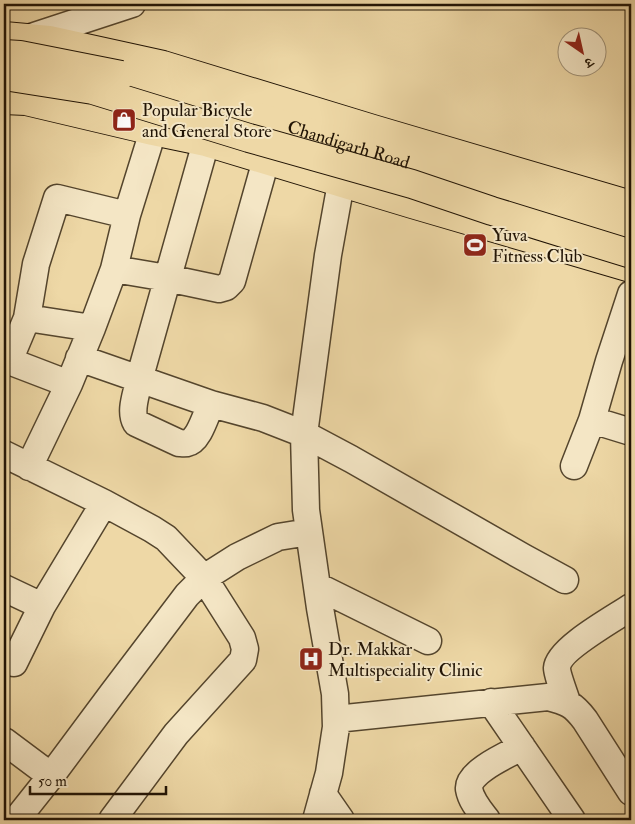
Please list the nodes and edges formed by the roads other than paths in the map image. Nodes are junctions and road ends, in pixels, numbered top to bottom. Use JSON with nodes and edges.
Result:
{"nodes":[{"id":1,"x":132,"y":4,"type":"edge"},
{"id":2,"x":16,"y":37,"type":"edge"},
{"id":3,"x":4,"y":54,"type":"edge"},
{"id":4,"x":5,"y":92,"type":"edge"},
{"id":5,"x":153,"y":131,"type":"junction"},
{"id":6,"x":206,"y":142,"type":"junction"},
{"id":7,"x":266,"y":160,"type":"junction"},
{"id":8,"x":341,"y":183,"type":"junction"},
{"id":9,"x":631,"y":205,"type":"edge"},
{"id":10,"x":127,"y":215,"type":"junction"},
{"id":11,"x":631,"y":231,"type":"edge"},
{"id":12,"x":631,"y":254,"type":"edge"},
{"id":13,"x":631,"y":268,"type":"edge"},
{"id":14,"x":114,"y":269,"type":"junction"},
{"id":15,"x":167,"y":278,"type":"junction"},
{"id":16,"x":631,"y":294,"type":"edge"},
{"id":17,"x":27,"y":318,"type":"junction"},
{"id":18,"x":92,"y":328,"type":"junction"},
{"id":19,"x":79,"y":358,"type":"junction"},
{"id":20,"x":6,"y":366,"type":"edge"},
{"id":21,"x":139,"y":380,"type":"junction"},
{"id":22,"x":69,"y":384,"type":"junction"},
{"id":23,"x":211,"y":404,"type":"junction"},
{"id":24,"x":592,"y":420,"type":"junction"},
{"id":25,"x":631,"y":432,"type":"edge"},
{"id":26,"x":304,"y":434,"type":"junction"},
{"id":27,"x":4,"y":454,"type":"edge"},
{"id":28,"x":574,"y":466,"type":"dead end"},
{"id":29,"x":29,"y":467,"type":"junction"},
{"id":30,"x":104,"y":503,"type":"junction"},
{"id":31,"x":309,"y":532,"type":"junction"},
{"id":32,"x":204,"y":578,"type":"junction"},
{"id":33,"x":565,"y":580,"type":"dead end"},
{"id":34,"x":317,"y":586,"type":"junction"},
{"id":35,"x":4,"y":588,"type":"edge"},
{"id":36,"x":42,"y":606,"type":"junction"},
{"id":37,"x":631,"y":607,"type":"edge"},
{"id":38,"x":428,"y":641,"type":"dead end"},
{"id":39,"x":14,"y":663,"type":"dead end"},
{"id":40,"x":491,"y":702,"type":"junction"},
{"id":41,"x":567,"y":702,"type":"junction"},
{"id":42,"x":336,"y":719,"type":"junction"},
{"id":43,"x":4,"y":741,"type":"edge"},
{"id":44,"x":522,"y":746,"type":"junction"},
{"id":45,"x":51,"y":776,"type":"junction"},
{"id":46,"x":629,"y":784,"type":"edge"},
{"id":47,"x":323,"y":794,"type":"junction"},
{"id":48,"x":16,"y":820,"type":"edge"},
{"id":49,"x":112,"y":820,"type":"edge"},
{"id":50,"x":316,"y":820,"type":"edge"},
{"id":51,"x":341,"y":820,"type":"edge"},
{"id":52,"x":486,"y":820,"type":"edge"},
{"id":53,"x":572,"y":820,"type":"edge"}],
"edges":[{"from":1,"to":2,"type":"street"},
{"from":2,"to":4,"type":"street"},
{"from":2,"to":9,"type":"highway"},
{"from":3,"to":11,"type":"highway","name":"Chandigarh Road","bridge":true},
{"from":4,"to":5,"type":"highway"},
{"from":4,"to":12,"type":"highway","bridge":true},
{"from":5,"to":6,"type":"highway"},
{"from":5,"to":10,"type":"street"},
{"from":6,"to":7,"type":"highway"},
{"from":6,"to":15,"type":"street"},
{"from":7,"to":8,"type":"highway"},
{"from":7,"to":15,"type":"street"},
{"from":8,"to":13,"type":"highway"},
{"from":8,"to":26,"type":"street"},
{"from":10,"to":14,"type":"street"},
{"from":10,"to":17,"type":"street"},
{"from":14,"to":15,"type":"street"},
{"from":14,"to":18,"type":"street"},
{"from":15,"to":21,"type":"street"},
{"from":16,"to":24,"type":"street"},
{"from":17,"to":18,"type":"street"},
{"from":17,"to":20,"type":"street"},
{"from":18,"to":19,"type":"street"},
{"from":19,"to":21,"type":"street"},
{"from":19,"to":22,"type":"street"},
{"from":20,"to":22,"type":"street"},
{"from":21,"to":23,"type":"street"},
{"from":21,"to":23,"type":"street"},
{"from":22,"to":29,"type":"street"},
{"from":23,"to":26,"type":"street"},
{"from":24,"to":25,"type":"street"},
{"from":24,"to":28,"type":"street"},
{"from":26,"to":31,"type":"street"},
{"from":26,"to":33,"type":"street"},
{"from":27,"to":29,"type":"street"},
{"from":29,"to":30,"type":"street"},
{"from":30,"to":32,"type":"street"},
{"from":30,"to":36,"type":"street"},
{"from":31,"to":32,"type":"street"},
{"from":31,"to":34,"type":"street"},
{"from":32,"to":45,"type":"street"},
{"from":32,"to":49,"type":"street"},
{"from":34,"to":38,"type":"street"},
{"from":34,"to":42,"type":"street"},
{"from":35,"to":36,"type":"street"},
{"from":36,"to":39,"type":"street"},
{"from":37,"to":41,"type":"street"},
{"from":40,"to":41,"type":"street"},
{"from":40,"to":42,"type":"street"},
{"from":40,"to":44,"type":"street"},
{"from":41,"to":46,"type":"street"},
{"from":42,"to":47,"type":"street"},
{"from":43,"to":45,"type":"street"},
{"from":44,"to":52,"type":"street"},
{"from":44,"to":53,"type":"street"},
{"from":45,"to":48,"type":"street"},
{"from":47,"to":50,"type":"street"},
{"from":47,"to":51,"type":"street"}]}
